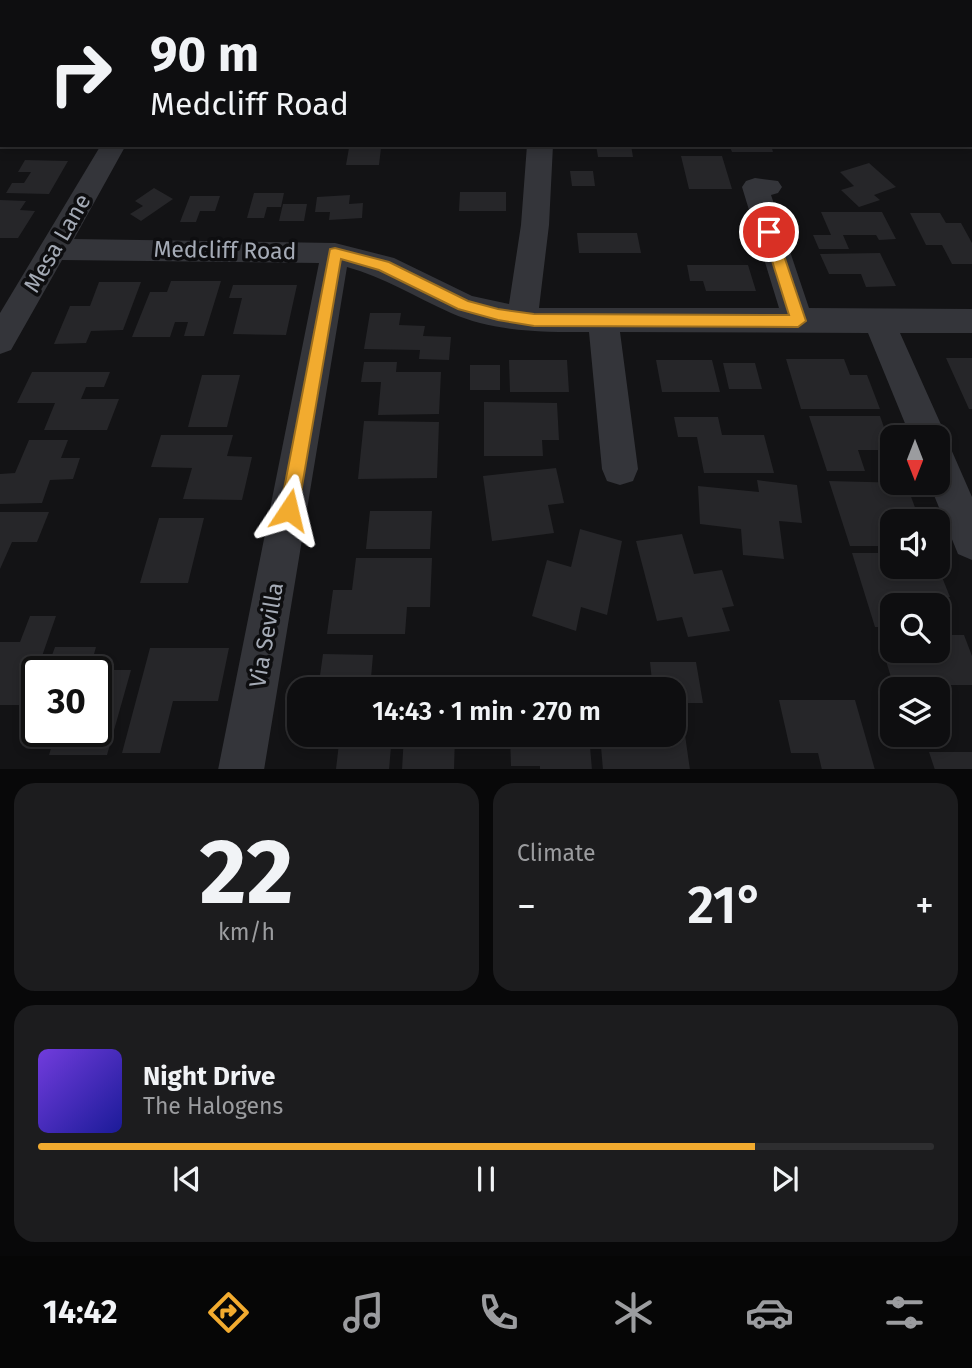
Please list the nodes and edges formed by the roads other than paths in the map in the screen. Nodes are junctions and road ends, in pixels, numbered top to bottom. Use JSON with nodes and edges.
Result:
{"nodes":[{"id":1,"x":113,"y":147,"type":"edge"},
{"id":2,"x":540,"y":147,"type":"edge"},
{"id":3,"x":769,"y":187,"type":"dead end"},
{"id":4,"x":53,"y":248,"type":"junction"},
{"id":5,"x":335,"y":253,"type":"junction"},
{"id":6,"x":522,"y":318,"type":"junction"},
{"id":7,"x":603,"y":321,"type":"junction"},
{"id":8,"x":798,"y":321,"type":"junction"},
{"id":9,"x":879,"y":321,"type":"junction"},
{"id":10,"x":972,"y":321,"type":"edge"},
{"id":11,"x":0,"y":341,"type":"edge"},
{"id":12,"x":923,"y":425,"type":"edge"},
{"id":13,"x":620,"y":469,"type":"dead end"},
{"id":14,"x":950,"y":489,"type":"edge"},
{"id":15,"x":972,"y":541,"type":"edge"},
{"id":16,"x":241,"y":769,"type":"edge"}],
"edges":[{"from":1,"to":4,"type":"street","name":"Mesa Lane"},
{"from":2,"to":6,"type":"street"},
{"from":3,"to":8,"type":"street"},
{"from":4,"to":5,"type":"street","name":"Medcliff Road"},
{"from":4,"to":11,"type":"street","name":"Mesa Lane"},
{"from":5,"to":6,"type":"street","name":"Medcliff Road"},
{"from":5,"to":16,"type":"street","name":"Via Sevilla"},
{"from":6,"to":7,"type":"street","name":"Medcliff Road"},
{"from":7,"to":8,"type":"street","name":"Medcliff Road"},
{"from":7,"to":13,"type":"street"},
{"from":8,"to":9,"type":"street","name":"Medcliff Road"},
{"from":9,"to":10,"type":"street","name":"Medcliff Road"},
{"from":9,"to":12,"type":"street"},
{"from":14,"to":15,"type":"street"}]}
